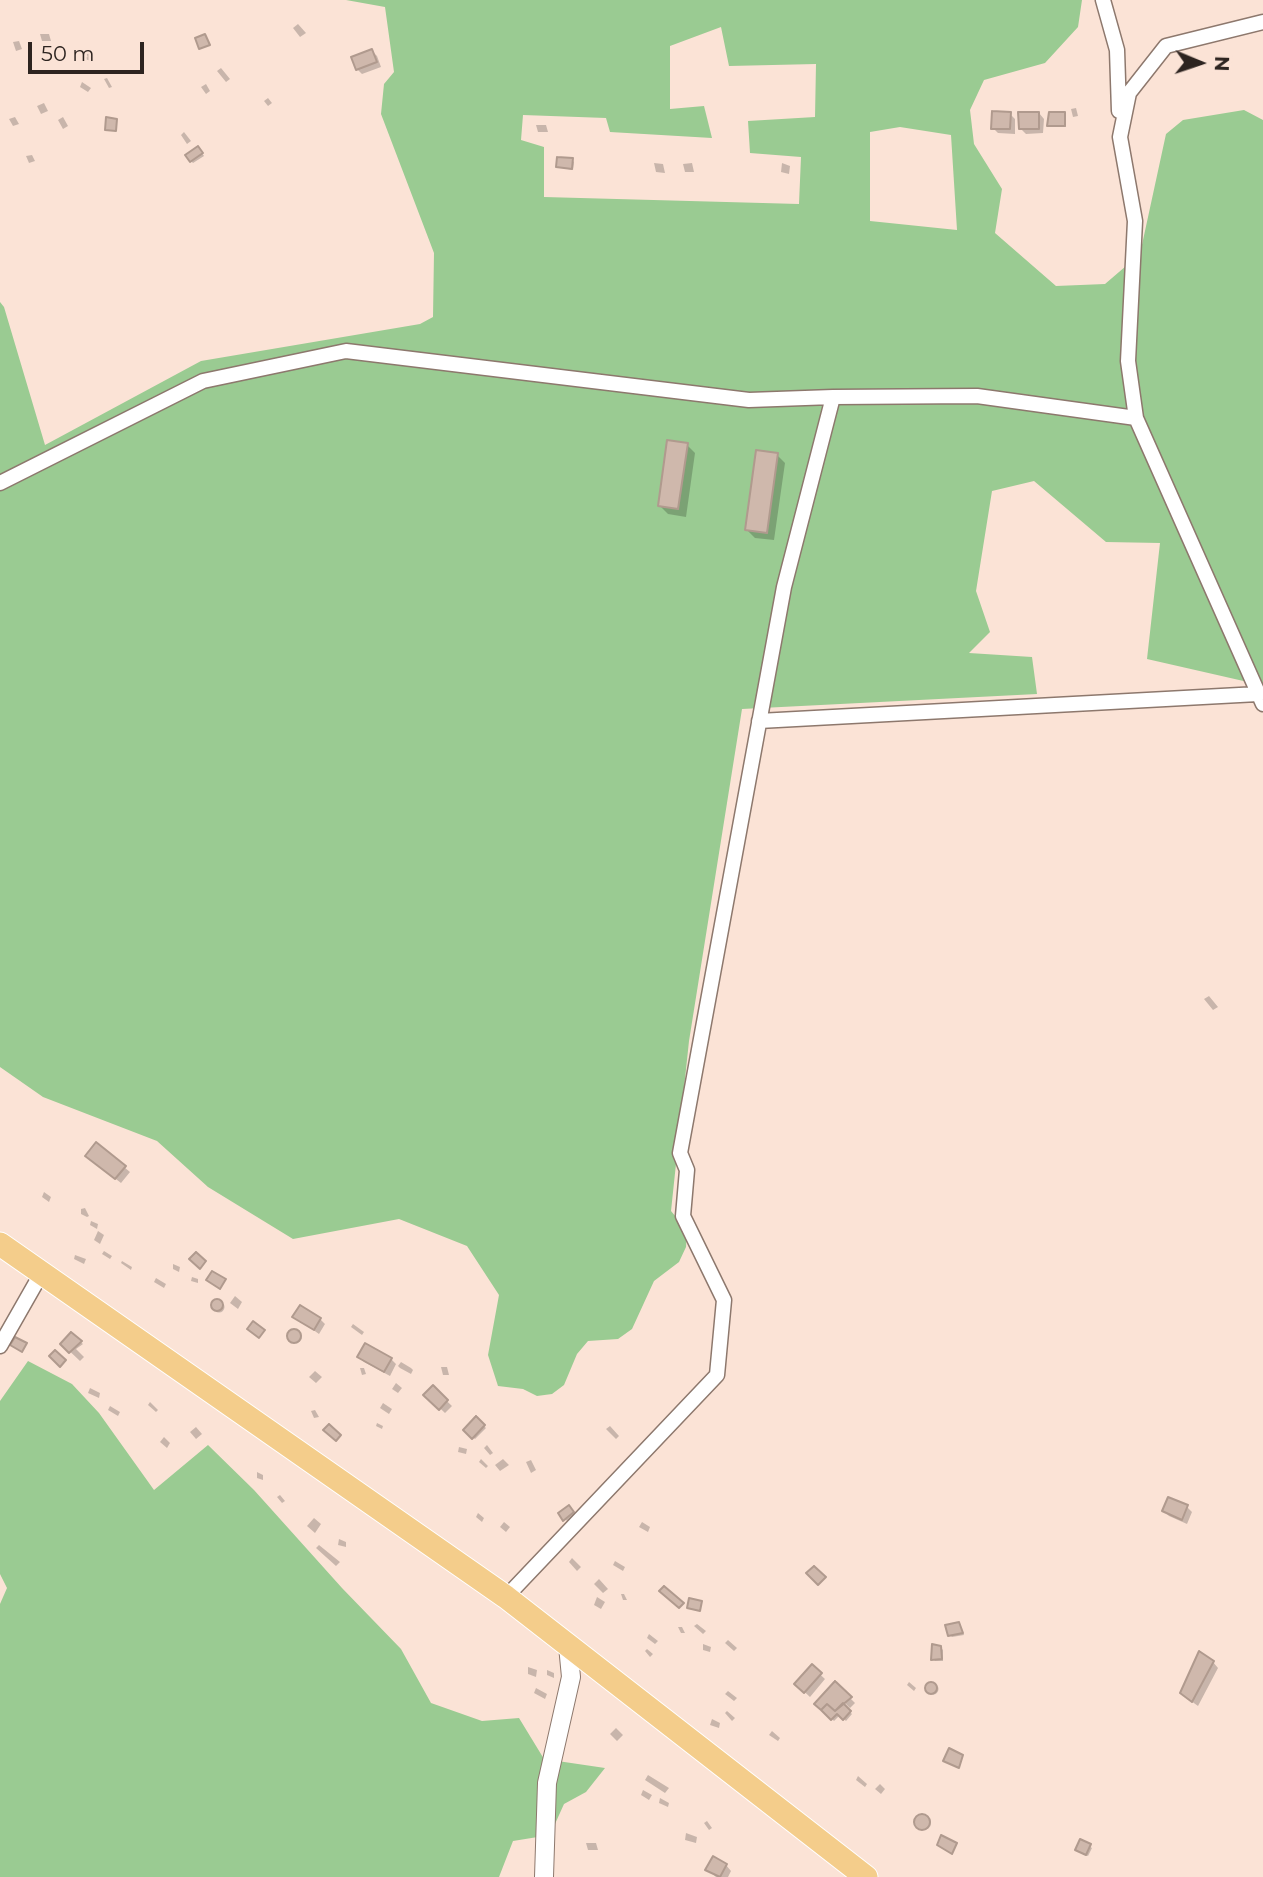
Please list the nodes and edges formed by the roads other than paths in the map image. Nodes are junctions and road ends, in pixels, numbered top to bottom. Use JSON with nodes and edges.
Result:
{"nodes":[{"id":1,"x":1103,"y":0,"type":"edge"},
{"id":2,"x":1263,"y":22,"type":"edge"},
{"id":3,"x":1120,"y":137,"type":"junction"},
{"id":4,"x":833,"y":397,"type":"junction"},
{"id":5,"x":1136,"y":418,"type":"junction"},
{"id":6,"x":0,"y":482,"type":"edge"},
{"id":7,"x":1261,"y":699,"type":"edge"},
{"id":8,"x":759,"y":721,"type":"junction"},
{"id":9,"x":0,"y":1244,"type":"edge"},
{"id":10,"x":41,"y":1274,"type":"junction"},
{"id":11,"x":0,"y":1346,"type":"edge"},
{"id":12,"x":506,"y":1597,"type":"junction"},
{"id":13,"x":568,"y":1646,"type":"junction"},
{"id":14,"x":544,"y":1877,"type":"edge"},
{"id":15,"x":866,"y":1877,"type":"edge"}],
"edges":[{"from":1,"to":3,"type":"street"},
{"from":2,"to":3,"type":"street"},
{"from":3,"to":5,"type":"street"},
{"from":4,"to":5,"type":"street"},
{"from":4,"to":6,"type":"street"},
{"from":4,"to":8,"type":"street"},
{"from":5,"to":7,"type":"street"},
{"from":7,"to":8,"type":"street"},
{"from":8,"to":12,"type":"street"},
{"from":9,"to":10,"type":"main road"},
{"from":10,"to":11,"type":"street"},
{"from":10,"to":12,"type":"main road"},
{"from":12,"to":13,"type":"main road"},
{"from":13,"to":14,"type":"street"},
{"from":13,"to":15,"type":"main road"}]}
